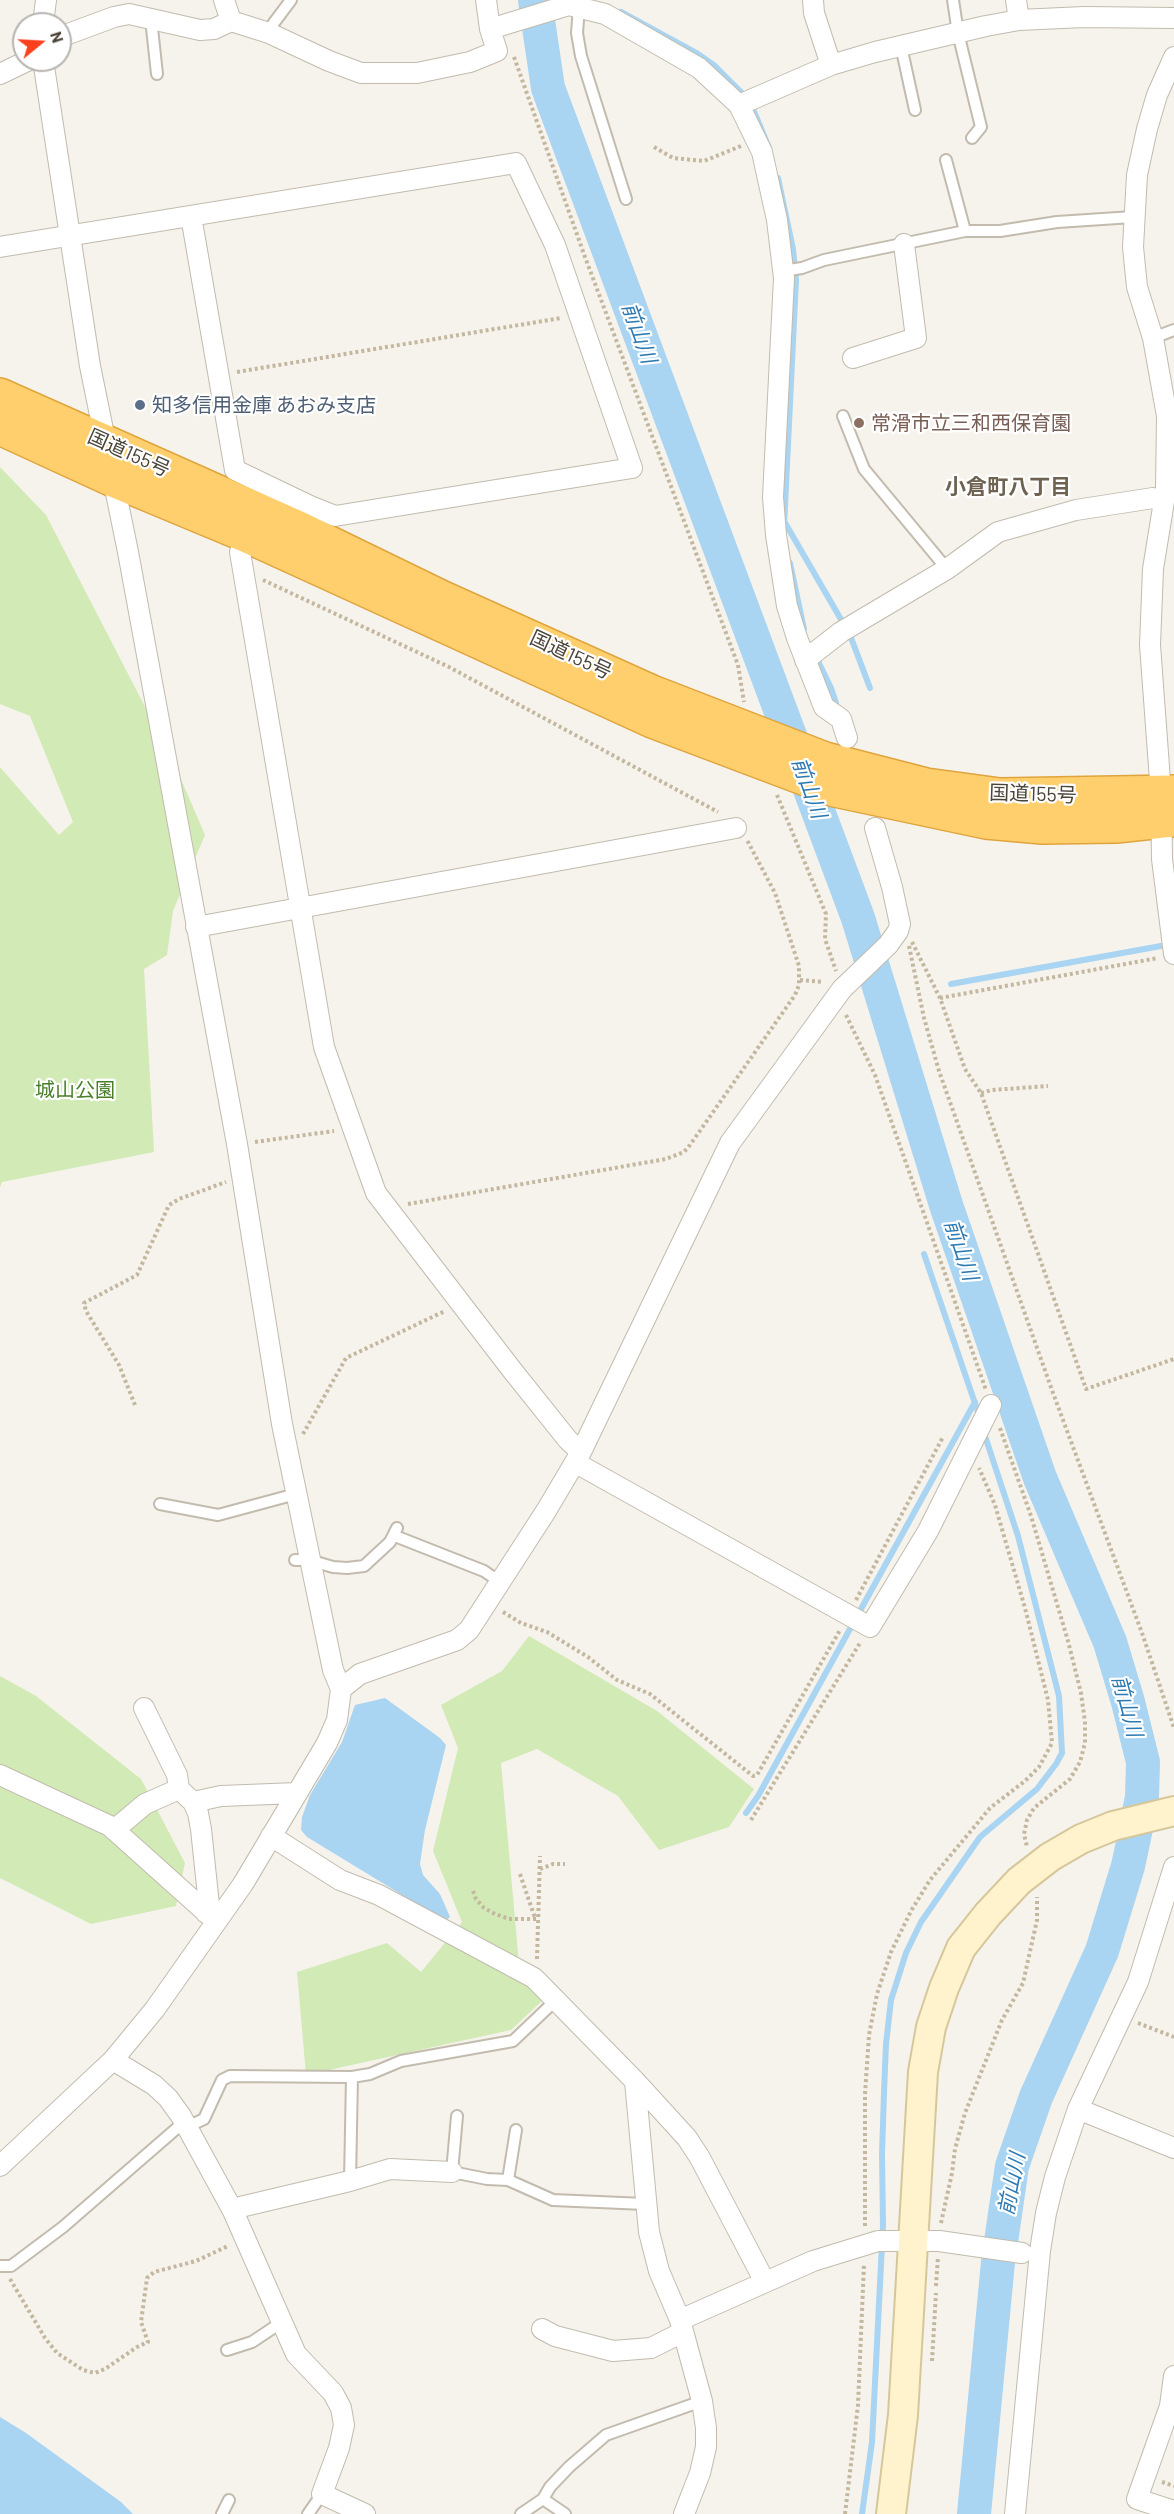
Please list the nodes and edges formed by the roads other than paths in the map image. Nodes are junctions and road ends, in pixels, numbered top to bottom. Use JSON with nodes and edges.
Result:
{"nodes":[{"id":1,"x":224,"y":0,"type":"edge"},
{"id":2,"x":291,"y":0,"type":"edge"},
{"id":3,"x":486,"y":0,"type":"edge"},
{"id":4,"x":813,"y":0,"type":"edge"},
{"id":5,"x":953,"y":0,"type":"edge"},
{"id":6,"x":1016,"y":0,"type":"edge"},
{"id":7,"x":569,"y":5,"type":"edge"},
{"id":8,"x":606,"y":7,"type":"edge"},
{"id":9,"x":1174,"y":18,"type":"edge"},
{"id":10,"x":151,"y":19,"type":"junction"},
{"id":11,"x":231,"y":21,"type":"junction"},
{"id":12,"x":1019,"y":21,"type":"junction"},
{"id":13,"x":497,"y":28,"type":"junction"},
{"id":14,"x":72,"y":33,"type":"edge"},
{"id":15,"x":269,"y":33,"type":"junction"},
{"id":16,"x":958,"y":33,"type":"junction"},
{"id":17,"x":901,"y":46,"type":"junction"},
{"id":18,"x":1174,"y":57,"type":"edge"},
{"id":19,"x":831,"y":65,"type":"junction"},
{"id":20,"x":45,"y":72,"type":"edge"},
{"id":21,"x":157,"y":74,"type":"dead end"},
{"id":22,"x":739,"y":105,"type":"junction"},
{"id":23,"x":915,"y":110,"type":"dead end"},
{"id":24,"x":972,"y":138,"type":"dead end"},
{"id":25,"x":946,"y":160,"type":"dead end"},
{"id":26,"x":626,"y":199,"type":"dead end"},
{"id":27,"x":191,"y":216,"type":"junction"},
{"id":28,"x":1133,"y":217,"type":"junction"},
{"id":29,"x":965,"y":231,"type":"junction"},
{"id":30,"x":70,"y":235,"type":"junction"},
{"id":31,"x":903,"y":244,"type":"junction"},
{"id":32,"x":0,"y":248,"type":"edge"},
{"id":33,"x":783,"y":271,"type":"junction"},
{"id":34,"x":1174,"y":330,"type":"edge"},
{"id":35,"x":1153,"y":338,"type":"junction"},
{"id":36,"x":853,"y":358,"type":"dead end"},
{"id":37,"x":0,"y":395,"type":"edge"},
{"id":38,"x":843,"y":416,"type":"dead end"},
{"id":39,"x":0,"y":428,"type":"edge"},
{"id":40,"x":105,"y":442,"type":"junction"},
{"id":41,"x":113,"y":480,"type":"junction"},
{"id":42,"x":1168,"y":493,"type":"edge"},
{"id":43,"x":304,"y":517,"type":"junction"},
{"id":44,"x":245,"y":535,"type":"junction"},
{"id":45,"x":947,"y":568,"type":"junction"},
{"id":46,"x":805,"y":660,"type":"junction"},
{"id":47,"x":836,"y":748,"type":"junction"},
{"id":48,"x":764,"y":750,"type":"junction"},
{"id":49,"x":1168,"y":807,"type":"edge"},
{"id":50,"x":736,"y":828,"type":"road end"},
{"id":51,"x":875,"y":828,"type":"dead end"},
{"id":52,"x":300,"y":907,"type":"junction"},
{"id":53,"x":196,"y":927,"type":"junction"},
{"id":54,"x":1168,"y":955,"type":"edge"},
{"id":55,"x":992,"y":1405,"type":"dead end"},
{"id":56,"x":578,"y":1457,"type":"junction"},
{"id":57,"x":296,"y":1494,"type":"junction"},
{"id":58,"x":160,"y":1504,"type":"dead end"},
{"id":59,"x":302,"y":1560,"type":"junction"},
{"id":60,"x":500,"y":1582,"type":"junction"},
{"id":61,"x":341,"y":1689,"type":"junction"},
{"id":62,"x":144,"y":1708,"type":"dead end"},
{"id":63,"x":0,"y":1774,"type":"edge"},
{"id":64,"x":297,"y":1793,"type":"junction"},
{"id":65,"x":186,"y":1796,"type":"junction"},
{"id":66,"x":1174,"y":1811,"type":"edge"},
{"id":67,"x":114,"y":1830,"type":"junction"},
{"id":68,"x":271,"y":1836,"type":"junction"},
{"id":69,"x":1174,"y":1867,"type":"edge"},
{"id":70,"x":211,"y":1917,"type":"junction"},
{"id":71,"x":556,"y":2000,"type":"junction"},
{"id":72,"x":113,"y":2060,"type":"junction"},
{"id":73,"x":352,"y":2077,"type":"junction"},
{"id":74,"x":635,"y":2081,"type":"junction"},
{"id":75,"x":1078,"y":2109,"type":"junction"},
{"id":76,"x":458,"y":2116,"type":"dead end"},
{"id":77,"x":186,"y":2124,"type":"junction"},
{"id":78,"x":516,"y":2130,"type":"dead end"},
{"id":79,"x":1174,"y":2148,"type":"edge"},
{"id":80,"x":0,"y":2166,"type":"edge"},
{"id":81,"x":452,"y":2172,"type":"junction"},
{"id":82,"x":508,"y":2180,"type":"junction"},
{"id":83,"x":350,"y":2181,"type":"junction"},
{"id":84,"x":645,"y":2204,"type":"junction"},
{"id":85,"x":232,"y":2209,"type":"junction"},
{"id":86,"x":937,"y":2242,"type":"junction"},
{"id":87,"x":1022,"y":2253,"type":"dead end"},
{"id":88,"x":2,"y":2266,"type":"edge"},
{"id":89,"x":765,"y":2282,"type":"junction"},
{"id":90,"x":282,"y":2322,"type":"junction"},
{"id":91,"x":683,"y":2332,"type":"junction"},
{"id":92,"x":544,"y":2337,"type":"dead end"},
{"id":93,"x":227,"y":2350,"type":"dead end"},
{"id":94,"x":1174,"y":2376,"type":"edge"},
{"id":95,"x":702,"y":2401,"type":"junction"},
{"id":96,"x":322,"y":2494,"type":"junction"},
{"id":97,"x":543,"y":2499,"type":"junction"},
{"id":98,"x":229,"y":2500,"type":"dead end"},
{"id":99,"x":1174,"y":2511,"type":"edge"},
{"id":100,"x":224,"y":2513,"type":"edge"},
{"id":101,"x":308,"y":2514,"type":"edge"},
{"id":102,"x":365,"y":2514,"type":"edge"},
{"id":103,"x":520,"y":2514,"type":"edge"},
{"id":104,"x":564,"y":2514,"type":"edge"},
{"id":105,"x":684,"y":2514,"type":"edge"},
{"id":106,"x":891,"y":2514,"type":"edge"},
{"id":107,"x":1015,"y":2514,"type":"edge"}],
"edges":[{"from":1,"to":11,"type":"street"},
{"from":2,"to":15,"type":"lane"},
{"from":3,"to":13,"type":"street"},
{"from":4,"to":19,"type":"street"},
{"from":5,"to":16,"type":"lane"},
{"from":6,"to":12,"type":"street"},
{"from":7,"to":8,"type":"street"},
{"from":7,"to":13,"type":"street"},
{"from":7,"to":26,"type":"lane"},
{"from":8,"to":22,"type":"street"},
{"from":9,"to":12,"type":"street"},
{"from":10,"to":11,"type":"street"},
{"from":10,"to":14,"type":"street"},
{"from":10,"to":21,"type":"lane"},
{"from":11,"to":15,"type":"street"},
{"from":12,"to":16,"type":"street"},
{"from":13,"to":15,"type":"street"},
{"from":16,"to":17,"type":"street"},
{"from":16,"to":24,"type":"lane"},
{"from":17,"to":19,"type":"street"},
{"from":17,"to":23,"type":"lane"},
{"from":18,"to":28,"type":"street"},
{"from":19,"to":22,"type":"street"},
{"from":20,"to":30,"type":"street"},
{"from":22,"to":33,"type":"street"},
{"from":25,"to":29,"type":"lane"},
{"from":27,"to":30,"type":"street"},
{"from":27,"to":43,"type":"street"},
{"from":27,"to":43,"type":"street"},
{"from":28,"to":29,"type":"lane"},
{"from":28,"to":35,"type":"street"},
{"from":29,"to":31,"type":"lane"},
{"from":30,"to":32,"type":"street"},
{"from":30,"to":40,"type":"street"},
{"from":31,"to":33,"type":"lane"},
{"from":31,"to":36,"type":"street"},
{"from":33,"to":46,"type":"street"},
{"from":34,"to":35,"type":"lane"},
{"from":35,"to":42,"type":"street"},
{"from":37,"to":40,"type":"highway","name":"国道155号"},
{"from":38,"to":45,"type":"lane"},
{"from":39,"to":41,"type":"highway","name":"国道155号"},
{"from":40,"to":41,"type":"street"},
{"from":40,"to":43,"type":"highway","name":"国道155号"},
{"from":41,"to":44,"type":"highway","name":"国道155号"},
{"from":41,"to":53,"type":"street"},
{"from":42,"to":45,"type":"street"},
{"from":42,"to":49,"type":"street"},
{"from":43,"to":48,"type":"highway","name":"国道155号"},
{"from":44,"to":48,"type":"highway","name":"国道155号"},
{"from":44,"to":52,"type":"street"},
{"from":45,"to":46,"type":"street"},
{"from":46,"to":47,"type":"street"},
{"from":47,"to":48,"type":"highway","name":"国道155号"},
{"from":47,"to":49,"type":"highway","name":"国道155号"},
{"from":48,"to":49,"type":"highway","name":"国道155号"},
{"from":49,"to":54,"type":"street"},
{"from":50,"to":52,"type":"street"},
{"from":51,"to":56,"type":"street"},
{"from":52,"to":53,"type":"street"},
{"from":52,"to":56,"type":"street"},
{"from":53,"to":57,"type":"street"},
{"from":55,"to":56,"type":"street"},
{"from":56,"to":60,"type":"street"},
{"from":57,"to":58,"type":"lane"},
{"from":57,"to":59,"type":"street"},
{"from":59,"to":60,"type":"lane"},
{"from":59,"to":61,"type":"street"},
{"from":60,"to":61,"type":"street"},
{"from":61,"to":64,"type":"street"},
{"from":62,"to":65,"type":"street"},
{"from":63,"to":67,"type":"street"},
{"from":64,"to":65,"type":"street"},
{"from":64,"to":68,"type":"street"},
{"from":65,"to":67,"type":"street"},
{"from":65,"to":70,"type":"street"},
{"from":66,"to":86,"type":"street"},
{"from":67,"to":70,"type":"street"},
{"from":68,"to":70,"type":"street"},
{"from":68,"to":71,"type":"street"},
{"from":69,"to":75,"type":"street"},
{"from":70,"to":72,"type":"street"},
{"from":71,"to":73,"type":"lane"},
{"from":71,"to":74,"type":"street"},
{"from":72,"to":77,"type":"street"},
{"from":72,"to":80,"type":"street"},
{"from":73,"to":77,"type":"lane"},
{"from":73,"to":83,"type":"lane"},
{"from":74,"to":84,"type":"street"},
{"from":74,"to":89,"type":"street"},
{"from":75,"to":79,"type":"street"},
{"from":75,"to":107,"type":"street"},
{"from":76,"to":81,"type":"lane"},
{"from":77,"to":85,"type":"street"},
{"from":77,"to":88,"type":"lane"},
{"from":78,"to":82,"type":"lane"},
{"from":81,"to":82,"type":"lane"},
{"from":81,"to":83,"type":"street"},
{"from":82,"to":84,"type":"lane"},
{"from":83,"to":85,"type":"street"},
{"from":84,"to":91,"type":"street"},
{"from":85,"to":90,"type":"street"},
{"from":86,"to":87,"type":"street"},
{"from":86,"to":89,"type":"street"},
{"from":86,"to":106,"type":"street"},
{"from":89,"to":91,"type":"street"},
{"from":90,"to":93,"type":"lane"},
{"from":90,"to":96,"type":"street"},
{"from":91,"to":92,"type":"street"},
{"from":91,"to":95,"type":"street"},
{"from":94,"to":99,"type":"street"},
{"from":95,"to":97,"type":"lane"},
{"from":95,"to":105,"type":"street"},
{"from":96,"to":101,"type":"lane"},
{"from":96,"to":102,"type":"street"},
{"from":97,"to":103,"type":"lane"},
{"from":97,"to":104,"type":"lane"},
{"from":98,"to":100,"type":"lane"}]}
